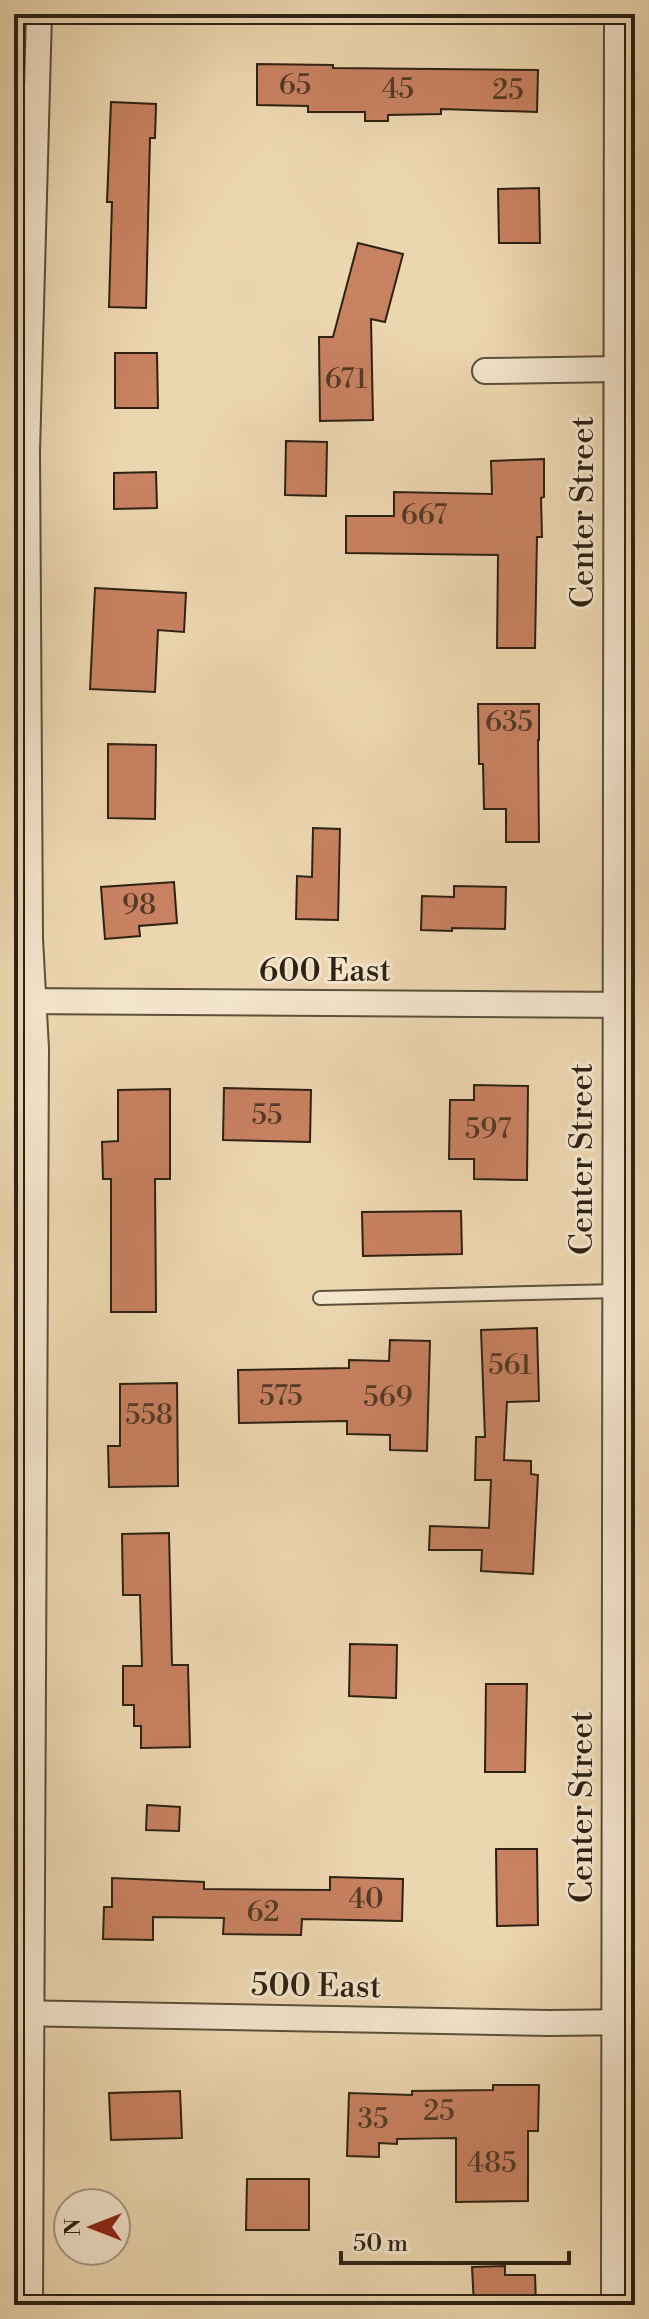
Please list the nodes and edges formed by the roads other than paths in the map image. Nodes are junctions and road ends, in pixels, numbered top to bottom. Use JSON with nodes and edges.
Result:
{"nodes":[{"id":1,"x":39,"y":14,"type":"edge"},
{"id":2,"x":620,"y":14,"type":"edge"},
{"id":3,"x":619,"y":369,"type":"junction"},
{"id":4,"x":485,"y":371,"type":"dead end"},
{"id":5,"x":24,"y":1001,"type":"edge"},
{"id":6,"x":627,"y":1005,"type":"edge"},
{"id":7,"x":618,"y":1291,"type":"junction"},
{"id":8,"x":320,"y":1298,"type":"dead end"},
{"id":9,"x":23,"y":2014,"type":"edge"},
{"id":10,"x":626,"y":2022,"type":"edge"},
{"id":11,"x":30,"y":2305,"type":"edge"},
{"id":12,"x":617,"y":2305,"type":"edge"}],
"edges":[{"from":1,"to":5,"type":"street"},
{"from":2,"to":3,"type":"street","name":"Center Street"},
{"from":3,"to":4,"type":"street"},
{"from":3,"to":6,"type":"street","name":"Center Street"},
{"from":5,"to":6,"type":"street","name":"600 East"},
{"from":5,"to":9,"type":"street"},
{"from":6,"to":7,"type":"street","name":"Center Street"},
{"from":7,"to":8,"type":"lane"},
{"from":7,"to":10,"type":"street","name":"Center Street"},
{"from":9,"to":10,"type":"street","name":"500 East"},
{"from":9,"to":11,"type":"street"},
{"from":10,"to":12,"type":"street","name":"Center Street"}]}
